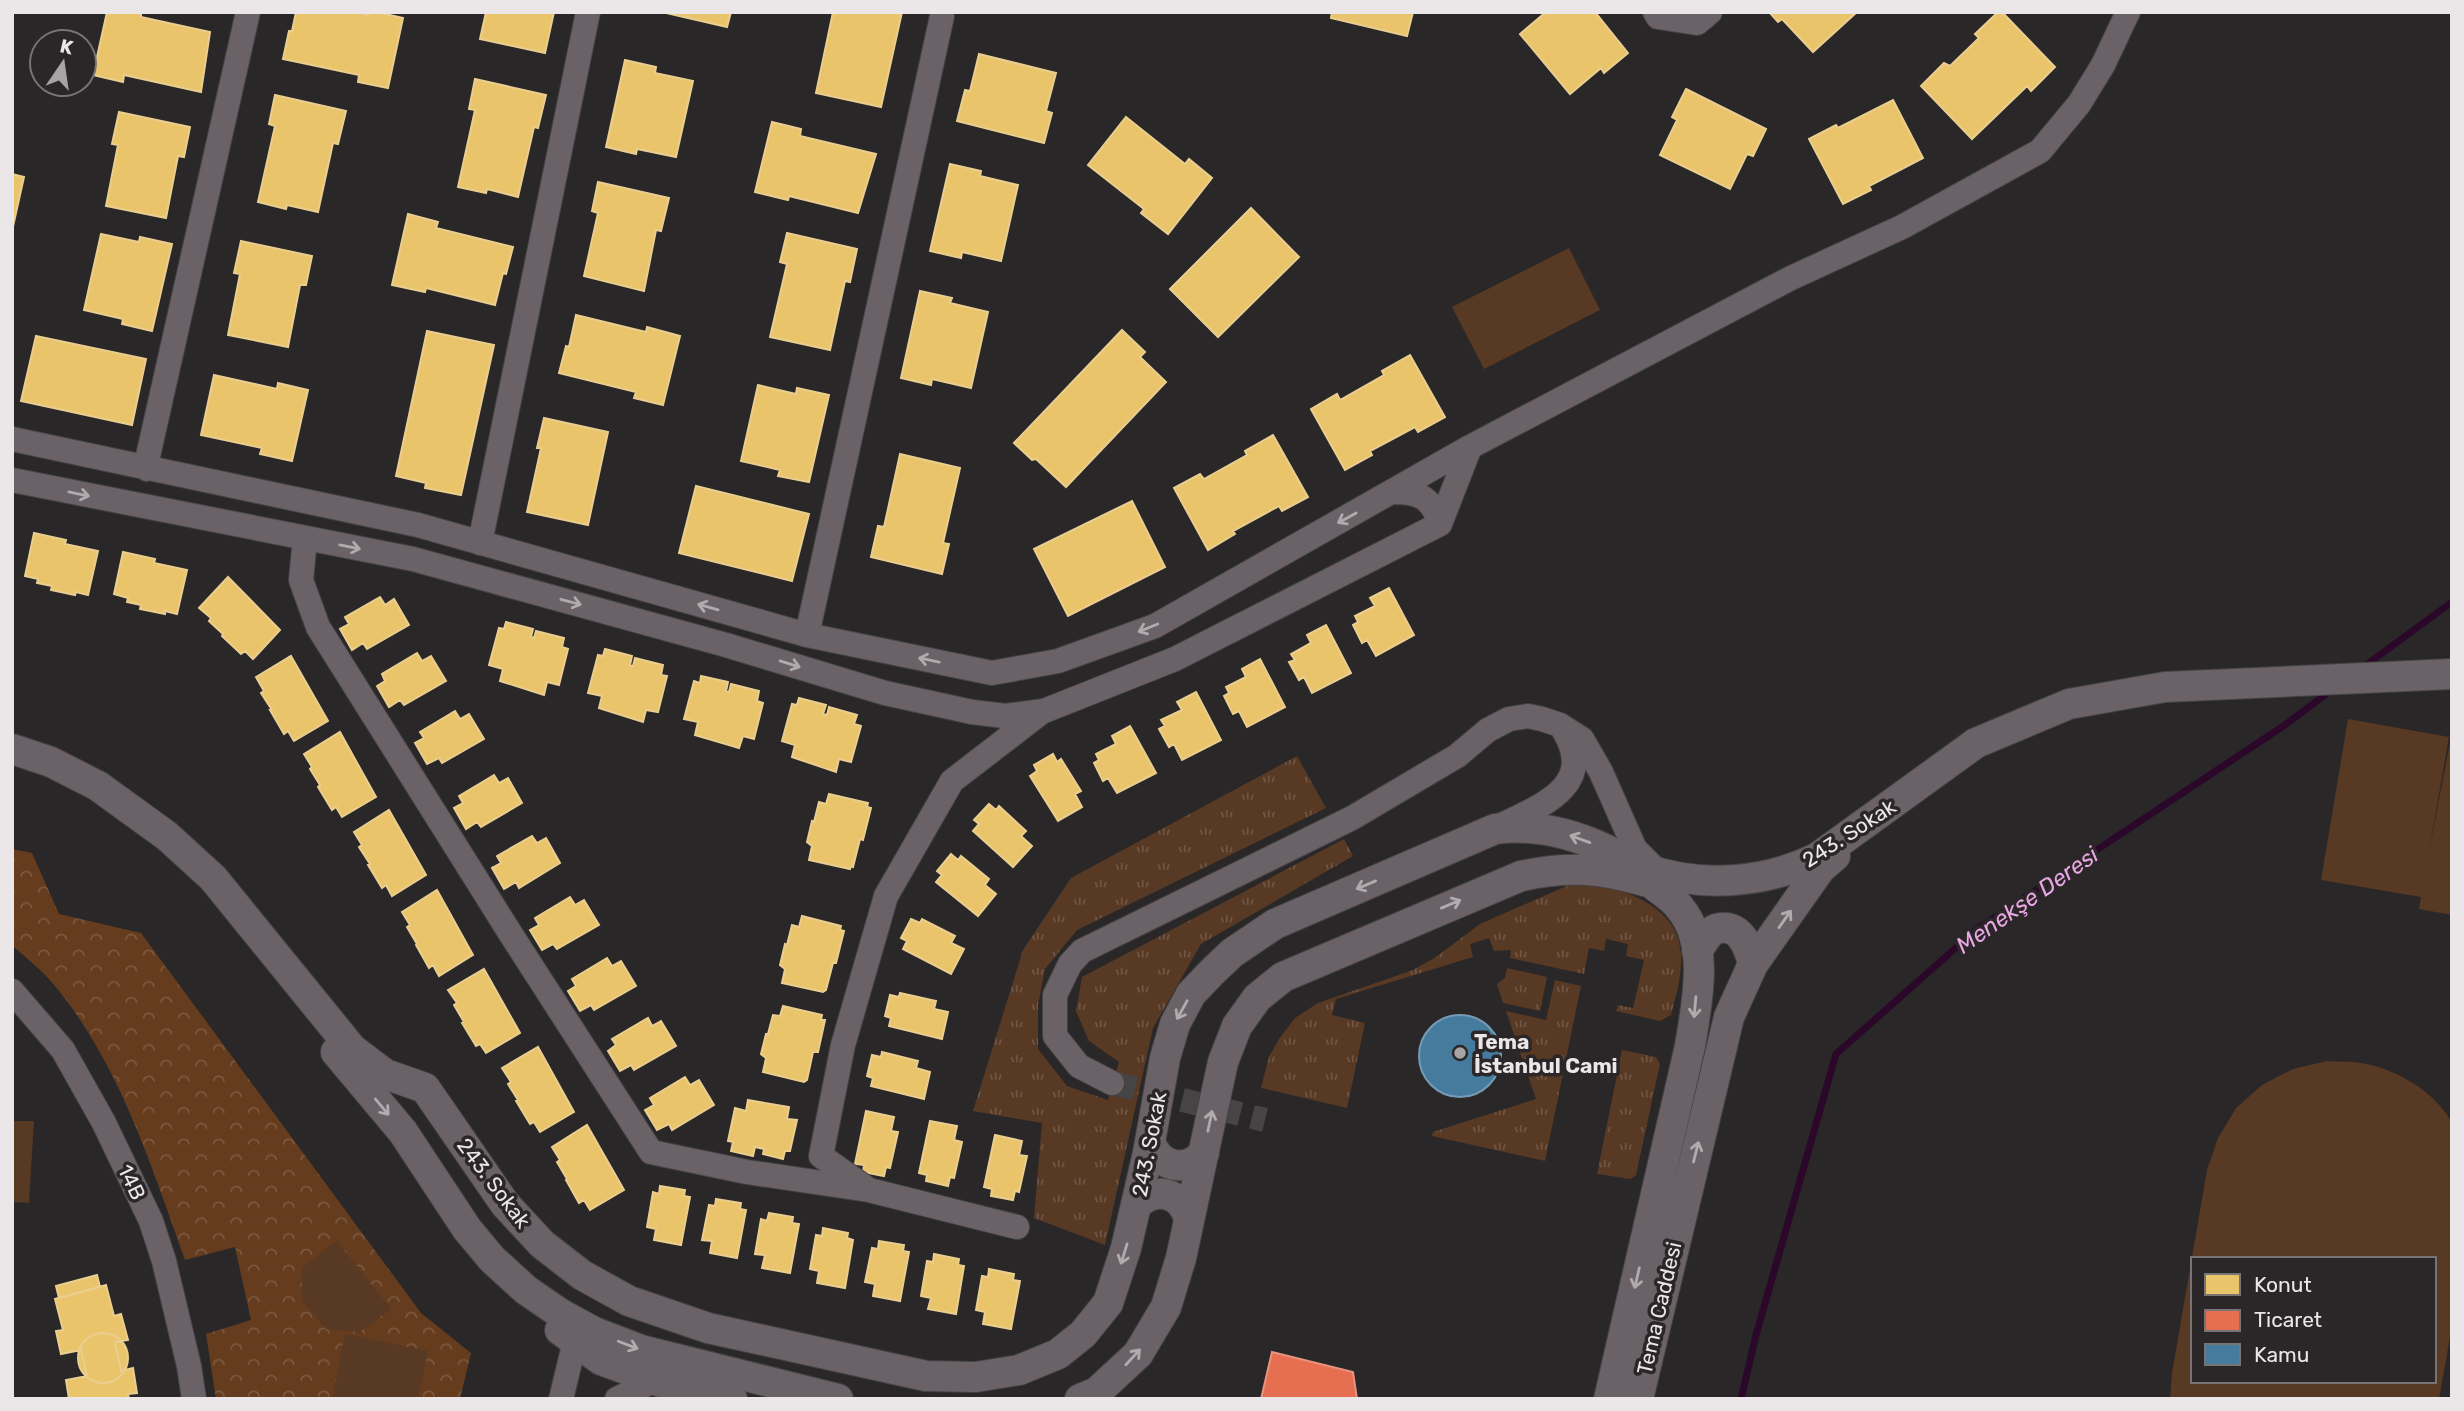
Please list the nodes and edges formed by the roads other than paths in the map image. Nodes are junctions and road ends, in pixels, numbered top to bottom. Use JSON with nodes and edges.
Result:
{"nodes":[{"id":1,"x":248,"y":12,"type":"edge"},
{"id":2,"x":588,"y":12,"type":"edge"},
{"id":3,"x":1655,"y":12,"type":"edge"},
{"id":4,"x":1710,"y":12,"type":"edge"},
{"id":5,"x":2128,"y":12,"type":"edge"},
{"id":6,"x":942,"y":16,"type":"dead end"},
{"id":7,"x":12,"y":439,"type":"edge"},
{"id":8,"x":1470,"y":447,"type":"junction"},
{"id":9,"x":148,"y":469,"type":"junction"},
{"id":10,"x":12,"y":480,"type":"edge"},
{"id":11,"x":1394,"y":492,"type":"junction"},
{"id":12,"x":1440,"y":524,"type":"junction"},
{"id":13,"x":305,"y":538,"type":"junction"},
{"id":14,"x":480,"y":543,"type":"junction"},
{"id":15,"x":807,"y":635,"type":"junction"},
{"id":16,"x":2452,"y":674,"type":"edge"},
{"id":17,"x":1044,"y":711,"type":"junction"},
{"id":18,"x":1560,"y":724,"type":"junction"},
{"id":19,"x":12,"y":749,"type":"edge"},
{"id":20,"x":12,"y":770,"type":"edge"},
{"id":21,"x":1890,"y":807,"type":"junction"},
{"id":22,"x":1494,"y":829,"type":"junction"},
{"id":23,"x":1820,"y":869,"type":"junction"},
{"id":24,"x":1655,"y":878,"type":"junction"},
{"id":25,"x":1697,"y":951,"type":"junction"},
{"id":26,"x":1753,"y":964,"type":"junction"},
{"id":27,"x":12,"y":991,"type":"edge"},
{"id":28,"x":1112,"y":1083,"type":"tunnel mouth"},
{"id":29,"x":1150,"y":1141,"type":"junction"},
{"id":30,"x":1204,"y":1153,"type":"junction"},
{"id":31,"x":821,"y":1156,"type":"junction"},
{"id":32,"x":794,"y":1177,"type":"junction"},
{"id":33,"x":869,"y":1190,"type":"junction"},
{"id":34,"x":1136,"y":1206,"type":"junction"},
{"id":35,"x":1189,"y":1219,"type":"junction"},
{"id":36,"x":1017,"y":1227,"type":"dead end"},
{"id":37,"x":526,"y":1290,"type":"junction"},
{"id":38,"x":575,"y":1341,"type":"junction"},
{"id":39,"x":655,"y":1380,"type":"junction"},
{"id":40,"x":690,"y":1394,"type":"edge"},
{"id":41,"x":1088,"y":1396,"type":"edge"},
{"id":42,"x":194,"y":1399,"type":"edge"},
{"id":43,"x":561,"y":1399,"type":"edge"},
{"id":44,"x":617,"y":1399,"type":"edge"},
{"id":45,"x":732,"y":1399,"type":"edge"},
{"id":46,"x":838,"y":1399,"type":"edge"},
{"id":47,"x":1609,"y":1399,"type":"edge"},
{"id":48,"x":1638,"y":1399,"type":"edge"}],
"edges":[{"from":1,"to":9,"type":"street"},
{"from":2,"to":14,"type":"street"},
{"from":3,"to":4,"type":"street"},
{"from":5,"to":8,"type":"street"},
{"from":6,"to":15,"type":"street"},
{"from":7,"to":9,"type":"street"},
{"from":8,"to":11,"type":"street"},
{"from":8,"to":12,"type":"street"},
{"from":9,"to":14,"type":"street"},
{"from":10,"to":13,"type":"street","one_way":true},
{"from":11,"to":12,"type":"street"},
{"from":11,"to":15,"type":"street","one_way":true},
{"from":12,"to":17,"type":"street"},
{"from":13,"to":17,"type":"street","one_way":true},
{"from":13,"to":32,"type":"street"},
{"from":15,"to":14,"type":"street","one_way":true},
{"from":16,"to":21,"type":"street","name":"243. Sokak"},
{"from":17,"to":31,"type":"street"},
{"from":18,"to":22,"type":"street"},
{"from":18,"to":24,"type":"street"},
{"from":18,"to":28,"type":"street"},
{"from":34,"to":19,"type":"street","name":"243. Sokak","one_way":true},
{"from":20,"to":37,"type":"street","one_way":true},
{"from":21,"to":23,"type":"street"},
{"from":21,"to":24,"type":"street","name":"243. Sokak"},
{"from":24,"to":22,"type":"street","name":"243. Sokak","one_way":true},
{"from":22,"to":29,"type":"street","name":"243. Sokak","one_way":true},
{"from":23,"to":24,"type":"street","name":"243. Sokak"},
{"from":26,"to":23,"type":"street","name":"Tema Caddesi","one_way":true},
{"from":24,"to":25,"type":"street"},
{"from":30,"to":24,"type":"street","name":"243. Sokak","one_way":true},
{"from":25,"to":26,"type":"street"},
{"from":25,"to":47,"type":"street","one_way":true},
{"from":48,"to":26,"type":"street","name":"Tema Caddesi","one_way":true},
{"from":27,"to":42,"type":"street","name":"14B"},
{"from":29,"to":30,"type":"street"},
{"from":29,"to":34,"type":"street","name":"243. Sokak"},
{"from":30,"to":35,"type":"street","name":"243. Sokak"},
{"from":31,"to":32,"type":"street"},
{"from":31,"to":33,"type":"street"},
{"from":32,"to":33,"type":"street"},
{"from":33,"to":36,"type":"street"},
{"from":34,"to":35,"type":"street"},
{"from":41,"to":35,"type":"street","name":"243. Sokak","one_way":true},
{"from":37,"to":38,"type":"street"},
{"from":37,"to":46,"type":"street","one_way":true},
{"from":38,"to":39,"type":"street"},
{"from":38,"to":43,"type":"street"},
{"from":39,"to":40,"type":"street"},
{"from":39,"to":44,"type":"street"},
{"from":40,"to":45,"type":"street"}]}
